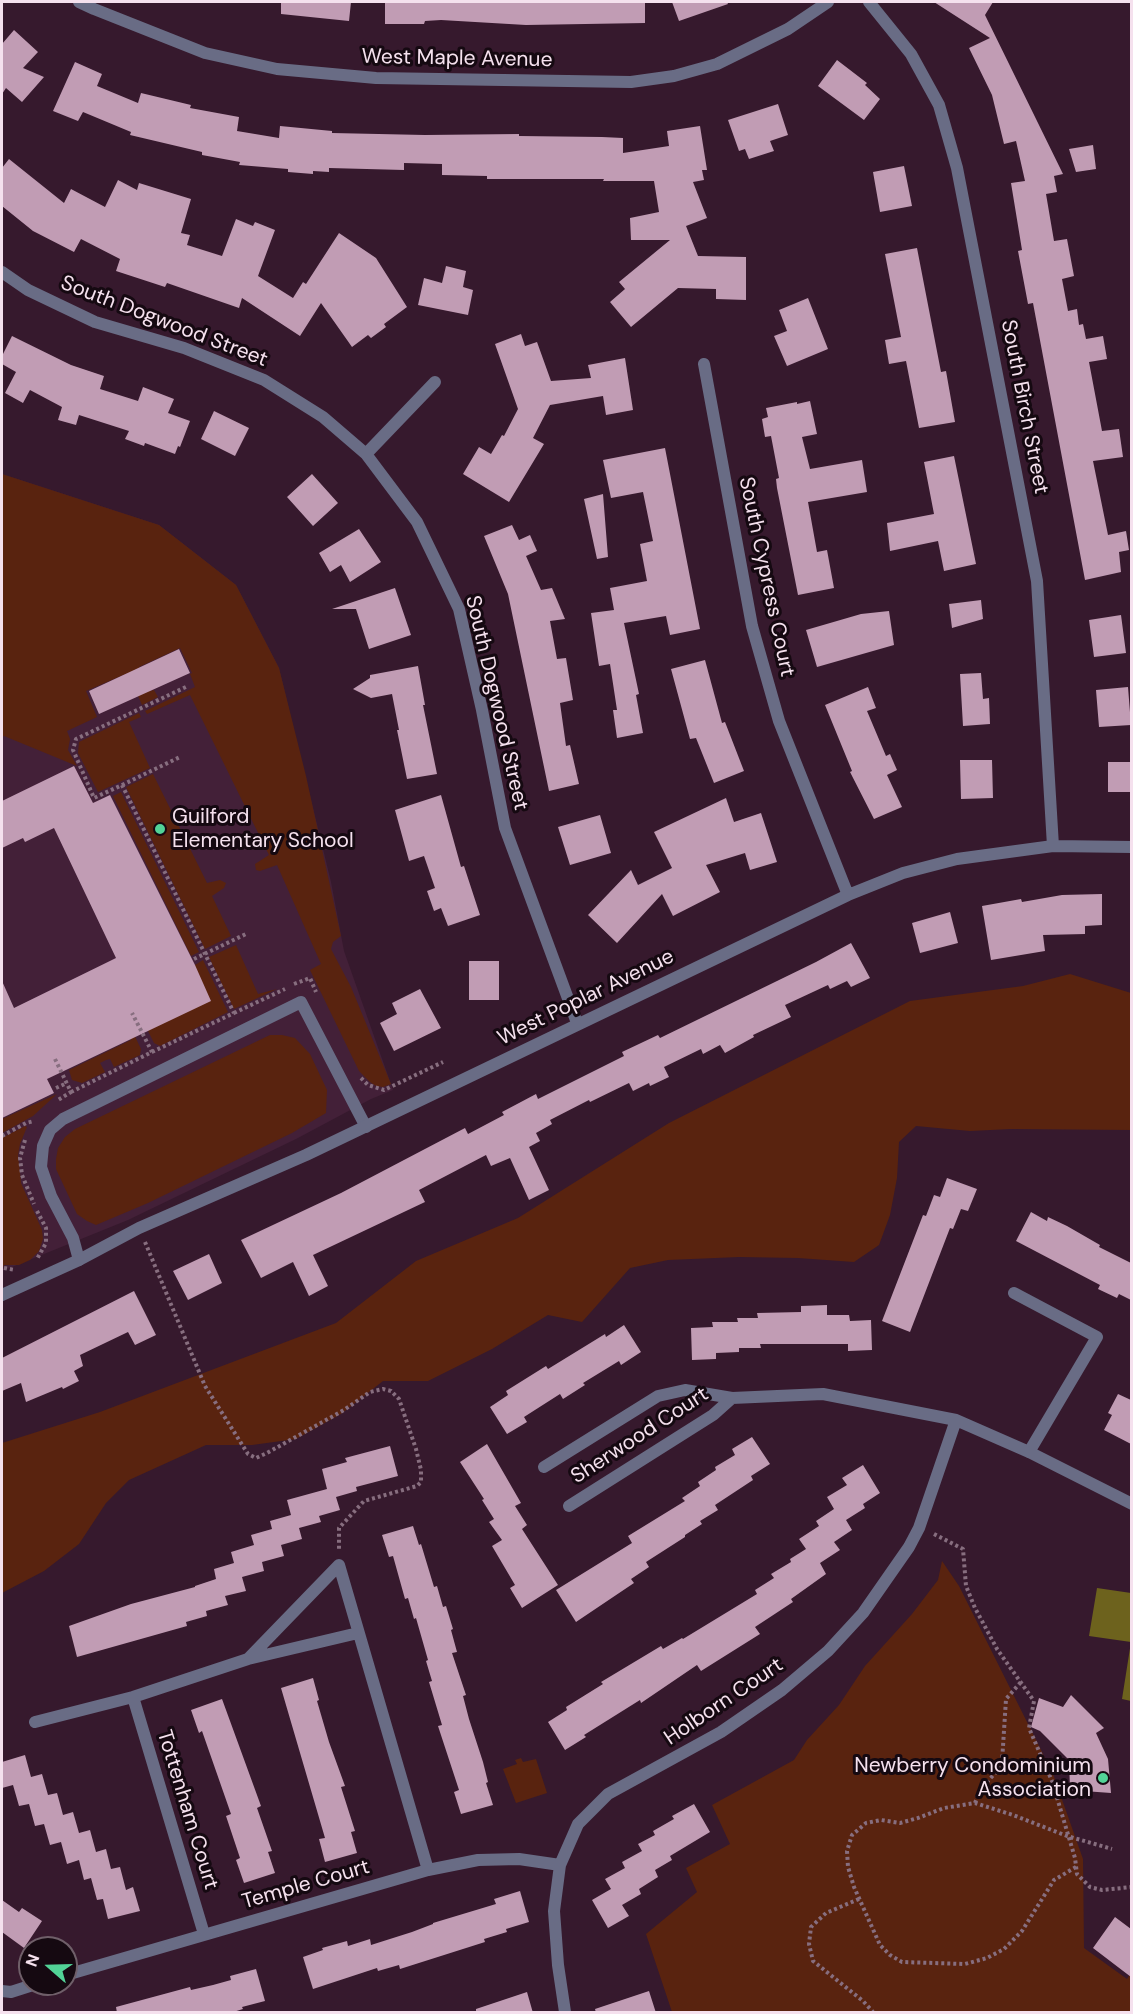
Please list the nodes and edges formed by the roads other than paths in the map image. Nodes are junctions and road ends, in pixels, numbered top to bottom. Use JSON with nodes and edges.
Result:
{"nodes":[{"id":1,"x":80,"y":2,"type":"edge"},
{"id":2,"x":828,"y":2,"type":"edge"},
{"id":3,"x":869,"y":2,"type":"edge"},
{"id":4,"x":2,"y":272,"type":"edge"},
{"id":5,"x":704,"y":364,"type":"dead end"},
{"id":6,"x":435,"y":382,"type":"dead end"},
{"id":7,"x":366,"y":454,"type":"junction"},
{"id":8,"x":1053,"y":846,"type":"junction"},
{"id":9,"x":1131,"y":847,"type":"edge"},
{"id":10,"x":848,"y":895,"type":"junction"},
{"id":11,"x":578,"y":1023,"type":"junction"},
{"id":12,"x":366,"y":1127,"type":"junction"},
{"id":13,"x":79,"y":1260,"type":"junction"},
{"id":14,"x":1014,"y":1293,"type":"dead end"},
{"id":15,"x":2,"y":1295,"type":"edge"},
{"id":16,"x":732,"y":1398,"type":"junction"},
{"id":17,"x":956,"y":1420,"type":"junction"},
{"id":18,"x":1029,"y":1452,"type":"junction"},
{"id":19,"x":544,"y":1467,"type":"dead end"},
{"id":20,"x":1131,"y":1504,"type":"edge"},
{"id":21,"x":569,"y":1506,"type":"dead end"},
{"id":22,"x":358,"y":1633,"type":"junction"},
{"id":23,"x":248,"y":1659,"type":"junction"},
{"id":24,"x":133,"y":1697,"type":"junction"},
{"id":25,"x":35,"y":1722,"type":"dead end"},
{"id":26,"x":560,"y":1865,"type":"junction"},
{"id":27,"x":428,"y":1870,"type":"junction"},
{"id":28,"x":204,"y":1934,"type":"junction"},
{"id":29,"x":78,"y":1971,"type":"edge"},
{"id":30,"x":18,"y":1990,"type":"edge"},
{"id":31,"x":2,"y":1991,"type":"edge"},
{"id":32,"x":565,"y":2013,"type":"edge"}],
"edges":[{"from":1,"to":2,"type":"street","name":"West Maple Avenue"},
{"from":3,"to":8,"type":"street","name":"South Birch Street"},
{"from":4,"to":7,"type":"street","name":"South Dogwood Street"},
{"from":5,"to":10,"type":"street","name":"South Cypress Court"},
{"from":6,"to":7,"type":"street"},
{"from":7,"to":11,"type":"street","name":"South Dogwood Street"},
{"from":8,"to":9,"type":"street","name":"West Poplar Avenue"},
{"from":8,"to":10,"type":"street","name":"West Poplar Avenue"},
{"from":10,"to":11,"type":"street","name":"West Poplar Avenue"},
{"from":11,"to":12,"type":"street","name":"West Poplar Avenue"},
{"from":12,"to":13,"type":"street","name":"West Poplar Avenue"},
{"from":12,"to":13,"type":"street"},
{"from":13,"to":15,"type":"street","name":"West Poplar Avenue"},
{"from":14,"to":18,"type":"street"},
{"from":16,"to":17,"type":"street","name":"Sherwood Court"},
{"from":16,"to":19,"type":"street","name":"Sherwood Court"},
{"from":16,"to":21,"type":"street","name":"Sherwood Court"},
{"from":17,"to":18,"type":"street","name":"Sherwood Court"},
{"from":17,"to":26,"type":"street","name":"Holborn Court"},
{"from":18,"to":20,"type":"street","name":"Sherwood Court"},
{"from":22,"to":23,"type":"street"},
{"from":22,"to":23,"type":"street"},
{"from":22,"to":27,"type":"street"},
{"from":23,"to":24,"type":"street"},
{"from":24,"to":25,"type":"street"},
{"from":24,"to":28,"type":"street","name":"Tottenham Court"},
{"from":26,"to":27,"type":"street","name":"Temple Court"},
{"from":26,"to":32,"type":"street","name":"Holborn Court"},
{"from":27,"to":28,"type":"street","name":"Temple Court"},
{"from":28,"to":29,"type":"street","name":"Temple Court"},
{"from":30,"to":31,"type":"street"}]}
